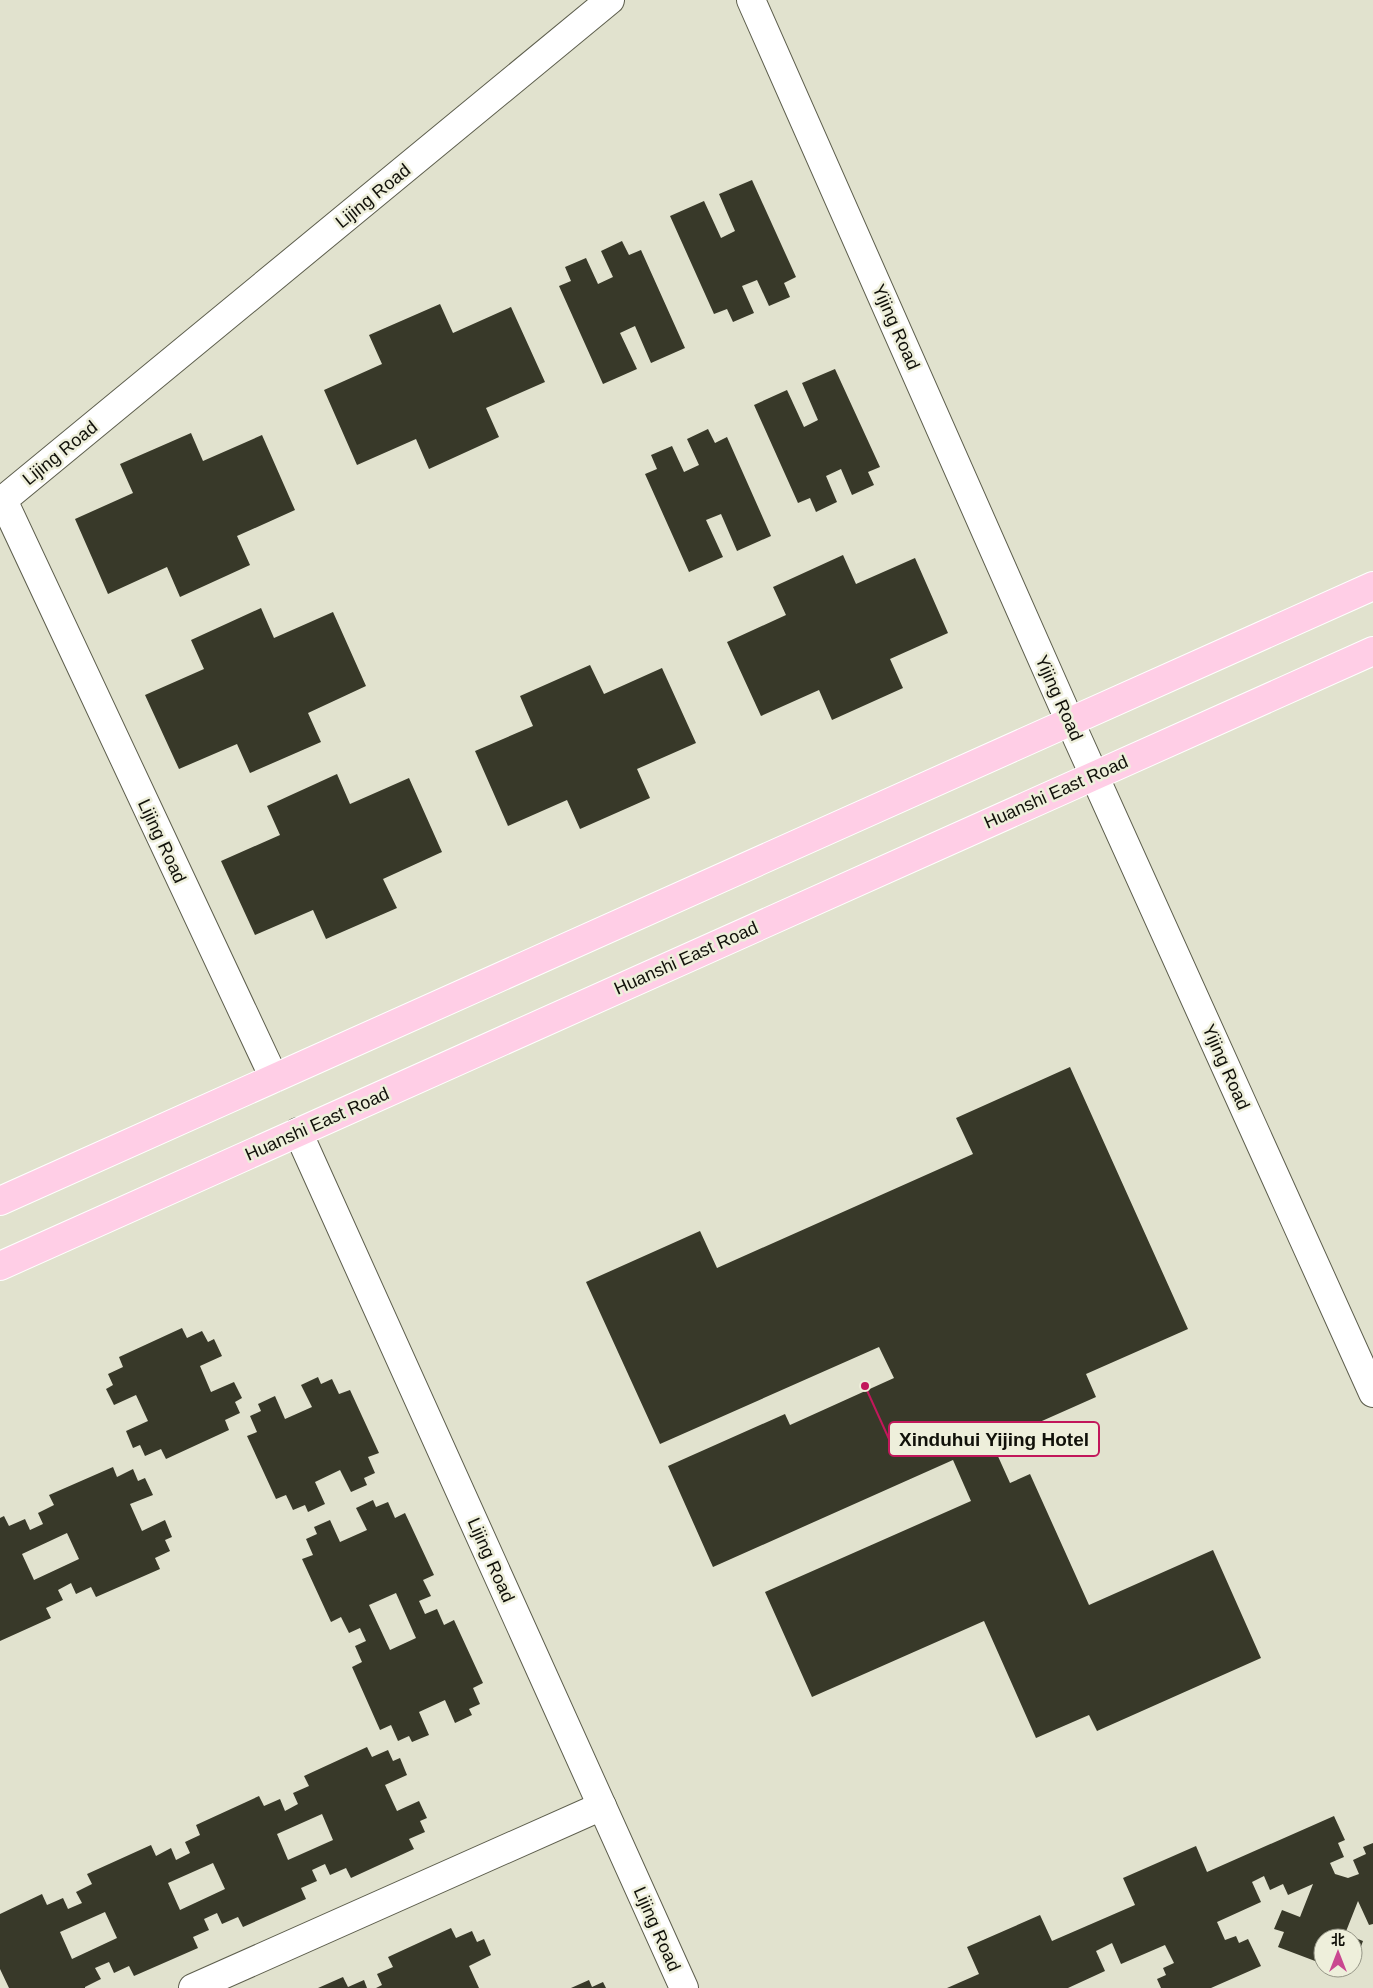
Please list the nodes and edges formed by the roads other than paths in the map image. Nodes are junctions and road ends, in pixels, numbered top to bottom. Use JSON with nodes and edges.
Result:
{"nodes":[{"id":1,"x":610,"y":0,"type":"edge"},
{"id":2,"x":751,"y":0,"type":"edge"},
{"id":3,"x":1373,"y":586,"type":"edge"},
{"id":4,"x":1373,"y":650,"type":"edge"},
{"id":5,"x":1070,"y":722,"type":"junction"},
{"id":6,"x":1094,"y":776,"type":"junction"},
{"id":7,"x":274,"y":1078,"type":"junction"},
{"id":8,"x":298,"y":1132,"type":"junction"},
{"id":9,"x":0,"y":1201,"type":"edge"},
{"id":10,"x":0,"y":1266,"type":"edge"},
{"id":11,"x":1373,"y":1393,"type":"edge"},
{"id":12,"x":602,"y":1806,"type":"junction"},
{"id":13,"x":193,"y":1988,"type":"edge"},
{"id":14,"x":684,"y":1988,"type":"edge"}],
"edges":[{"from":1,"to":7,"type":"street","name":"Lijing Road"},
{"from":2,"to":5,"type":"street","name":"Yijing Road"},
{"from":3,"to":5,"type":"main road"},
{"from":4,"to":6,"type":"main road","name":"Huanshi East Road"},
{"from":5,"to":6,"type":"street","name":"Yijing Road"},
{"from":5,"to":7,"type":"main road"},
{"from":6,"to":8,"type":"main road","name":"Huanshi East Road"},
{"from":6,"to":11,"type":"street","name":"Yijing Road"},
{"from":7,"to":9,"type":"main road"},
{"from":8,"to":10,"type":"main road","name":"Huanshi East Road"},
{"from":8,"to":12,"type":"street","name":"Lijing Road"},
{"from":12,"to":13,"type":"street"},
{"from":12,"to":14,"type":"street","name":"Lijing Road"}]}
